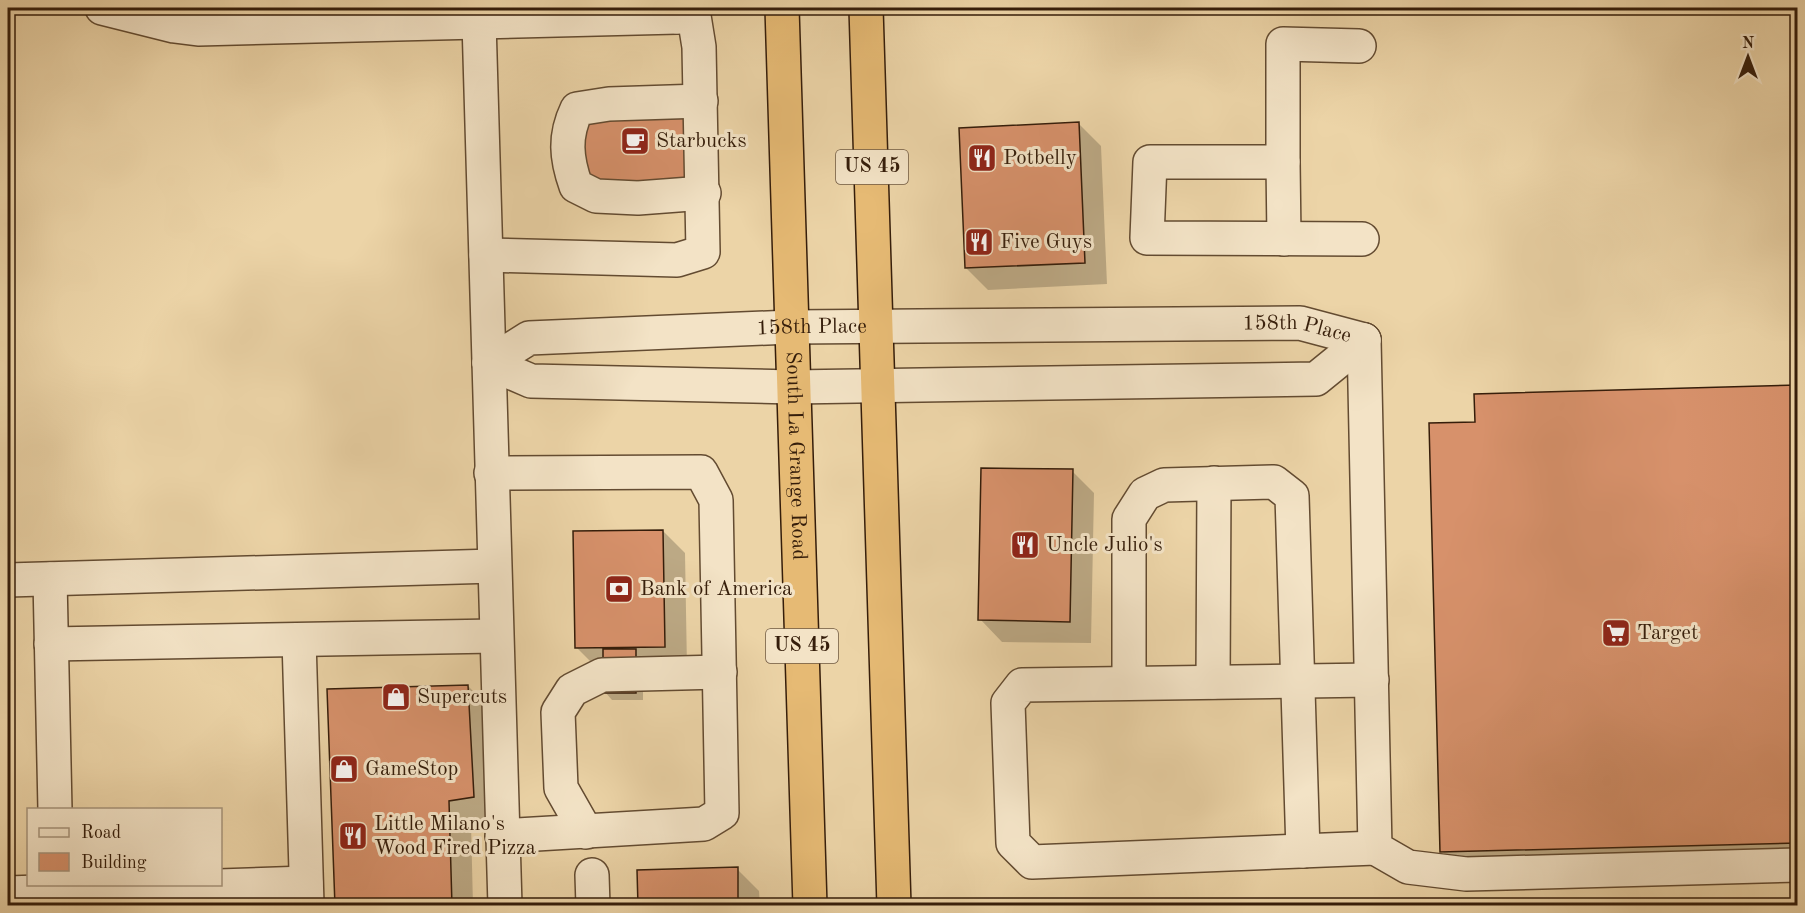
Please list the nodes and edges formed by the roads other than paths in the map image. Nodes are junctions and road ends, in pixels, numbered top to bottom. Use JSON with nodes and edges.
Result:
{"nodes":[{"id":1,"x":102,"y":8,"type":"edge"},
{"id":2,"x":782,"y":8,"type":"edge"},
{"id":3,"x":866,"y":8,"type":"edge"},
{"id":4,"x":677,"y":12,"type":"edge"},
{"id":5,"x":479,"y":22,"type":"junction"},
{"id":6,"x":1359,"y":46,"type":"dead end"},
{"id":7,"x":701,"y":101,"type":"junction"},
{"id":8,"x":1283,"y":162,"type":"junction"},
{"id":9,"x":704,"y":193,"type":"junction"},
{"id":10,"x":1284,"y":238,"type":"junction"},
{"id":11,"x":1362,"y":239,"type":"dead end"},
{"id":12,"x":486,"y":255,"type":"junction"},
{"id":13,"x":790,"y":327,"type":"junction"},
{"id":14,"x":878,"y":327,"type":"junction"},
{"id":15,"x":1364,"y":340,"type":"junction"},
{"id":16,"x":489,"y":363,"type":"junction"},
{"id":17,"x":793,"y":387,"type":"junction"},
{"id":18,"x":879,"y":387,"type":"junction"},
{"id":19,"x":491,"y":473,"type":"junction"},
{"id":20,"x":1214,"y":483,"type":"junction"},
{"id":21,"x":494,"y":566,"type":"junction"},
{"id":22,"x":50,"y":579,"type":"junction"},
{"id":23,"x":8,"y":580,"type":"edge"},
{"id":24,"x":495,"y":636,"type":"junction"},
{"id":25,"x":299,"y":640,"type":"junction"},
{"id":26,"x":51,"y":644,"type":"junction"},
{"id":27,"x":720,"y":672,"type":"junction"},
{"id":28,"x":1372,"y":680,"type":"junction"},
{"id":29,"x":1298,"y":681,"type":"junction"},
{"id":30,"x":1213,"y":682,"type":"junction"},
{"id":31,"x":1129,"y":683,"type":"junction"},
{"id":32,"x":56,"y":808,"type":"edge"},
{"id":33,"x":586,"y":832,"type":"junction"},
{"id":34,"x":502,"y":836,"type":"junction"},
{"id":35,"x":1375,"y":848,"type":"junction"},
{"id":36,"x":1303,"y":851,"type":"junction"},
{"id":37,"x":1797,"y":865,"type":"edge"},
{"id":38,"x":8,"y":893,"type":"edge"},
{"id":39,"x":58,"y":894,"type":"edge"},
{"id":40,"x":307,"y":894,"type":"edge"},
{"id":41,"x":505,"y":906,"type":"edge"},
{"id":42,"x":810,"y":906,"type":"edge"},
{"id":43,"x":894,"y":906,"type":"edge"}],
"edges":[{"from":1,"to":5,"type":"lane"},
{"from":2,"to":13,"type":"highway","name":"South La Grange Road","number":"US 45"},
{"from":3,"to":14,"type":"highway","number":"US 45"},
{"from":4,"to":5,"type":"lane"},
{"from":4,"to":7,"type":"lane"},
{"from":5,"to":12,"type":"lane"},
{"from":6,"to":8,"type":"lane"},
{"from":7,"to":9,"type":"lane"},
{"from":7,"to":9,"type":"lane"},
{"from":8,"to":10,"type":"lane"},
{"from":8,"to":10,"type":"lane"},
{"from":9,"to":12,"type":"lane"},
{"from":10,"to":11,"type":"lane"},
{"from":12,"to":16,"type":"lane"},
{"from":13,"to":14,"type":"lane","name":"158th Place"},
{"from":13,"to":16,"type":"lane","name":"158th Place"},
{"from":13,"to":17,"type":"highway","name":"South La Grange Road","number":"US 45"},
{"from":14,"to":15,"type":"lane","name":"158th Place"},
{"from":14,"to":18,"type":"highway","number":"US 45"},
{"from":15,"to":18,"type":"lane","name":"158th Place"},
{"from":15,"to":28,"type":"lane"},
{"from":16,"to":17,"type":"lane","name":"158th Place"},
{"from":16,"to":19,"type":"lane"},
{"from":17,"to":18,"type":"lane","name":"158th Place"},
{"from":17,"to":42,"type":"highway","name":"South La Grange Road","number":"US 45"},
{"from":18,"to":43,"type":"highway","number":"US 45"},
{"from":19,"to":21,"type":"lane"},
{"from":19,"to":27,"type":"lane"},
{"from":20,"to":29,"type":"lane"},
{"from":20,"to":30,"type":"lane"},
{"from":20,"to":31,"type":"lane"},
{"from":21,"to":22,"type":"lane"},
{"from":21,"to":24,"type":"lane"},
{"from":22,"to":23,"type":"lane"},
{"from":22,"to":26,"type":"lane"},
{"from":24,"to":25,"type":"lane"},
{"from":24,"to":34,"type":"lane"},
{"from":25,"to":26,"type":"lane"},
{"from":25,"to":40,"type":"lane"},
{"from":26,"to":32,"type":"lane"},
{"from":27,"to":33,"type":"lane"},
{"from":27,"to":33,"type":"lane"},
{"from":28,"to":29,"type":"lane"},
{"from":28,"to":35,"type":"lane"},
{"from":29,"to":30,"type":"lane"},
{"from":29,"to":36,"type":"lane"},
{"from":30,"to":31,"type":"lane"},
{"from":31,"to":36,"type":"lane"},
{"from":33,"to":34,"type":"lane"},
{"from":34,"to":41,"type":"lane"},
{"from":35,"to":36,"type":"lane"},
{"from":35,"to":37,"type":"lane"},
{"from":38,"to":39,"type":"lane"},
{"from":39,"to":40,"type":"lane"}]}
